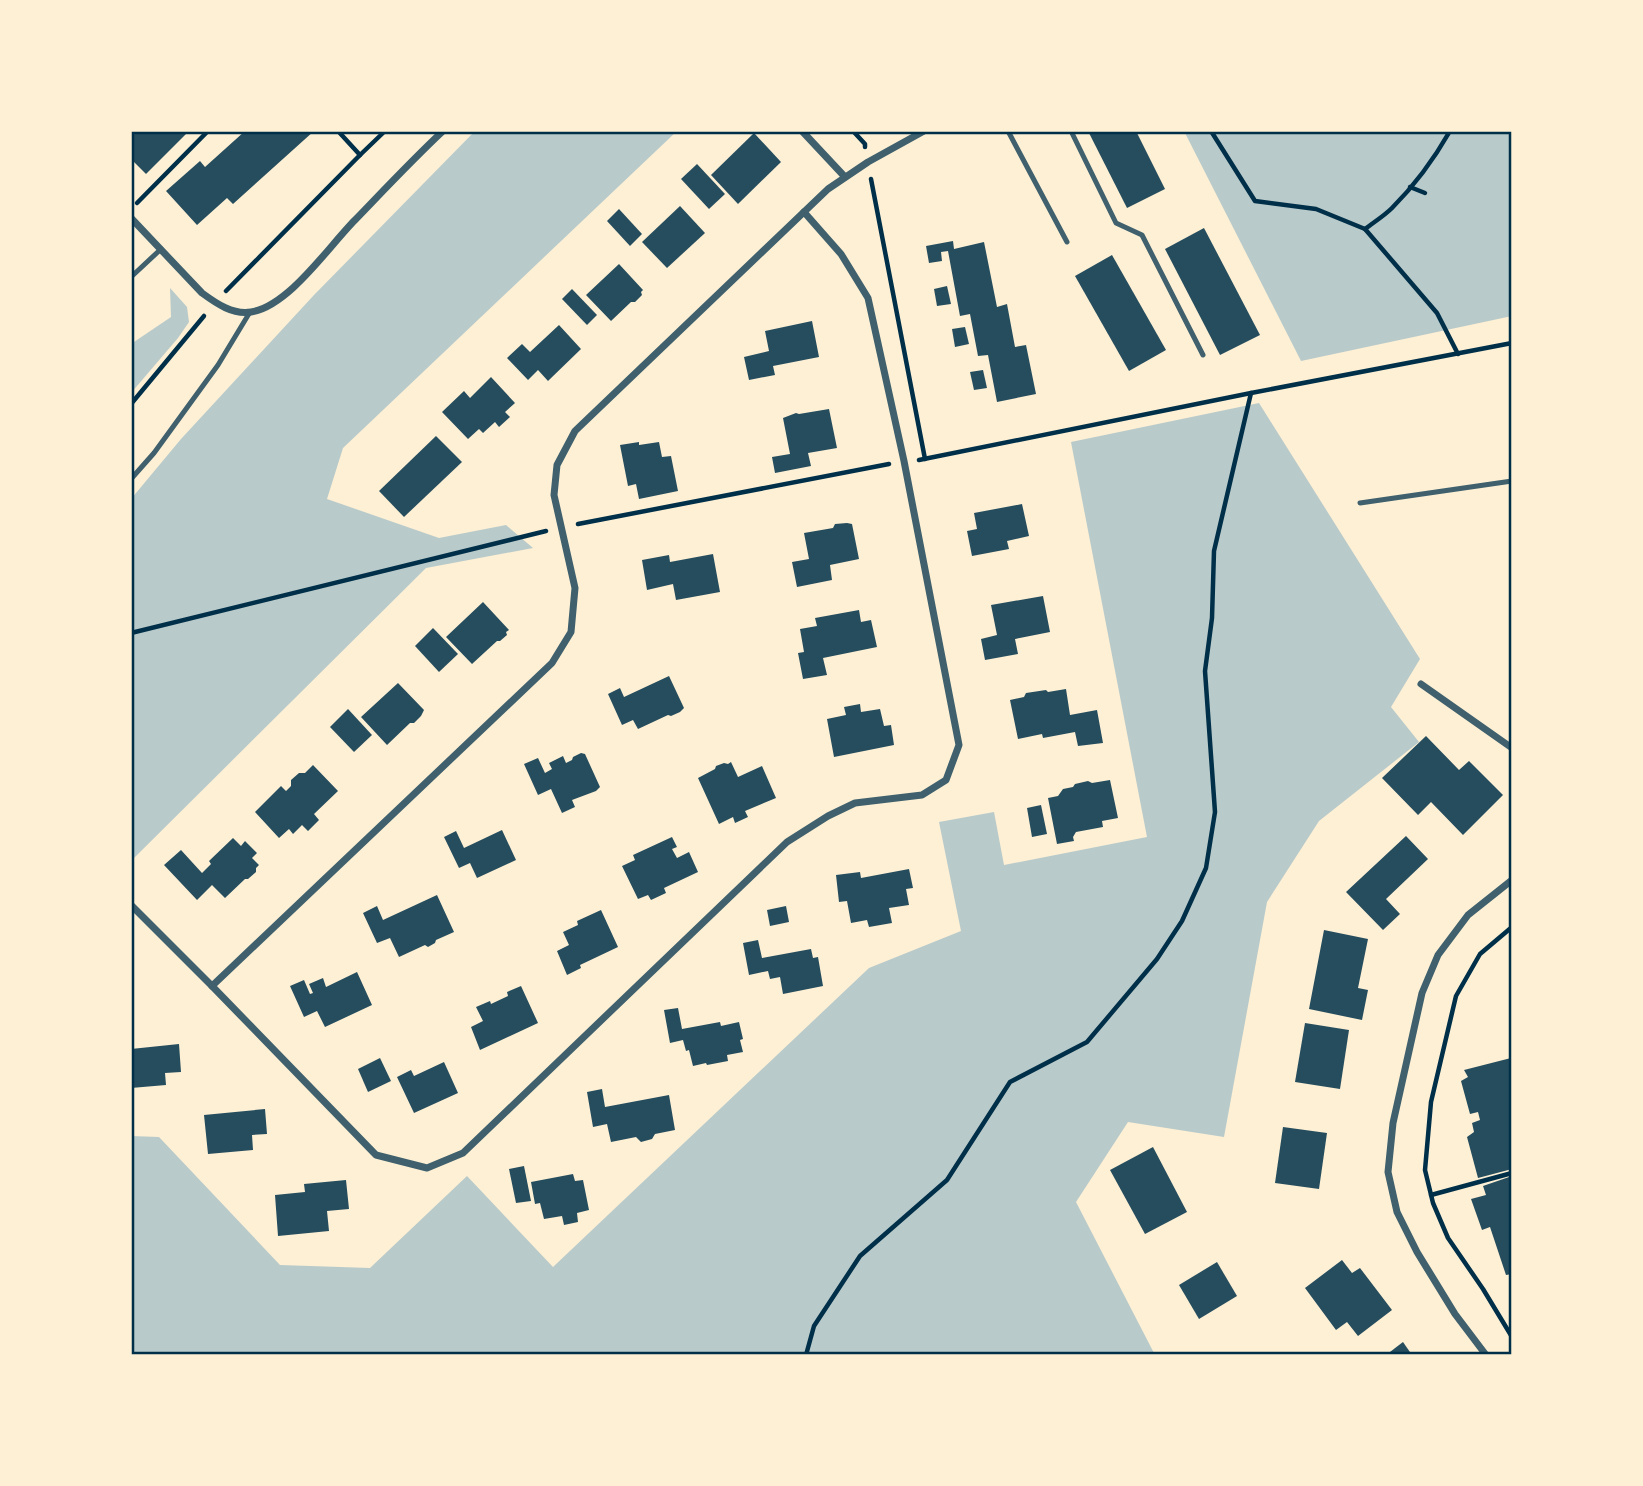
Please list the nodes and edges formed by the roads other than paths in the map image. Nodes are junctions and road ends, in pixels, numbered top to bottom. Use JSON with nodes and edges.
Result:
{"nodes":[{"id":1,"x":443,"y":131,"type":"edge"},
{"id":2,"x":802,"y":131,"type":"edge"},
{"id":3,"x":925,"y":131,"type":"edge"},
{"id":4,"x":1008,"y":131,"type":"edge"},
{"id":5,"x":1071,"y":131,"type":"edge"},
{"id":6,"x":845,"y":177,"type":"junction"},
{"id":7,"x":804,"y":212,"type":"junction"},
{"id":8,"x":131,"y":218,"type":"edge"},
{"id":9,"x":1067,"y":242,"type":"dead end"},
{"id":10,"x":161,"y":249,"type":"junction"},
{"id":11,"x":131,"y":277,"type":"edge"},
{"id":12,"x":250,"y":312,"type":"junction"},
{"id":13,"x":1203,"y":355,"type":"dead end"},
{"id":14,"x":131,"y":479,"type":"edge"},
{"id":15,"x":1512,"y":481,"type":"edge"},
{"id":16,"x":1360,"y":503,"type":"dead end"},
{"id":17,"x":1421,"y":684,"type":"dead end"},
{"id":18,"x":1512,"y":748,"type":"edge"},
{"id":19,"x":1512,"y":880,"type":"edge"},
{"id":20,"x":131,"y":905,"type":"edge"},
{"id":21,"x":212,"y":986,"type":"junction"},
{"id":22,"x":1486,"y":1355,"type":"edge"}],
"edges":[{"from":1,"to":12,"type":"street"},
{"from":2,"to":6,"type":"street"},
{"from":3,"to":6,"type":"street"},
{"from":4,"to":9,"type":"lane"},
{"from":5,"to":13,"type":"lane"},
{"from":6,"to":7,"type":"street"},
{"from":7,"to":21,"type":"street"},
{"from":7,"to":21,"type":"street"},
{"from":8,"to":10,"type":"street"},
{"from":10,"to":11,"type":"lane"},
{"from":10,"to":12,"type":"street"},
{"from":12,"to":14,"type":"lane"},
{"from":15,"to":16,"type":"lane"},
{"from":17,"to":18,"type":"street"},
{"from":19,"to":22,"type":"street"},
{"from":20,"to":21,"type":"street"}]}
